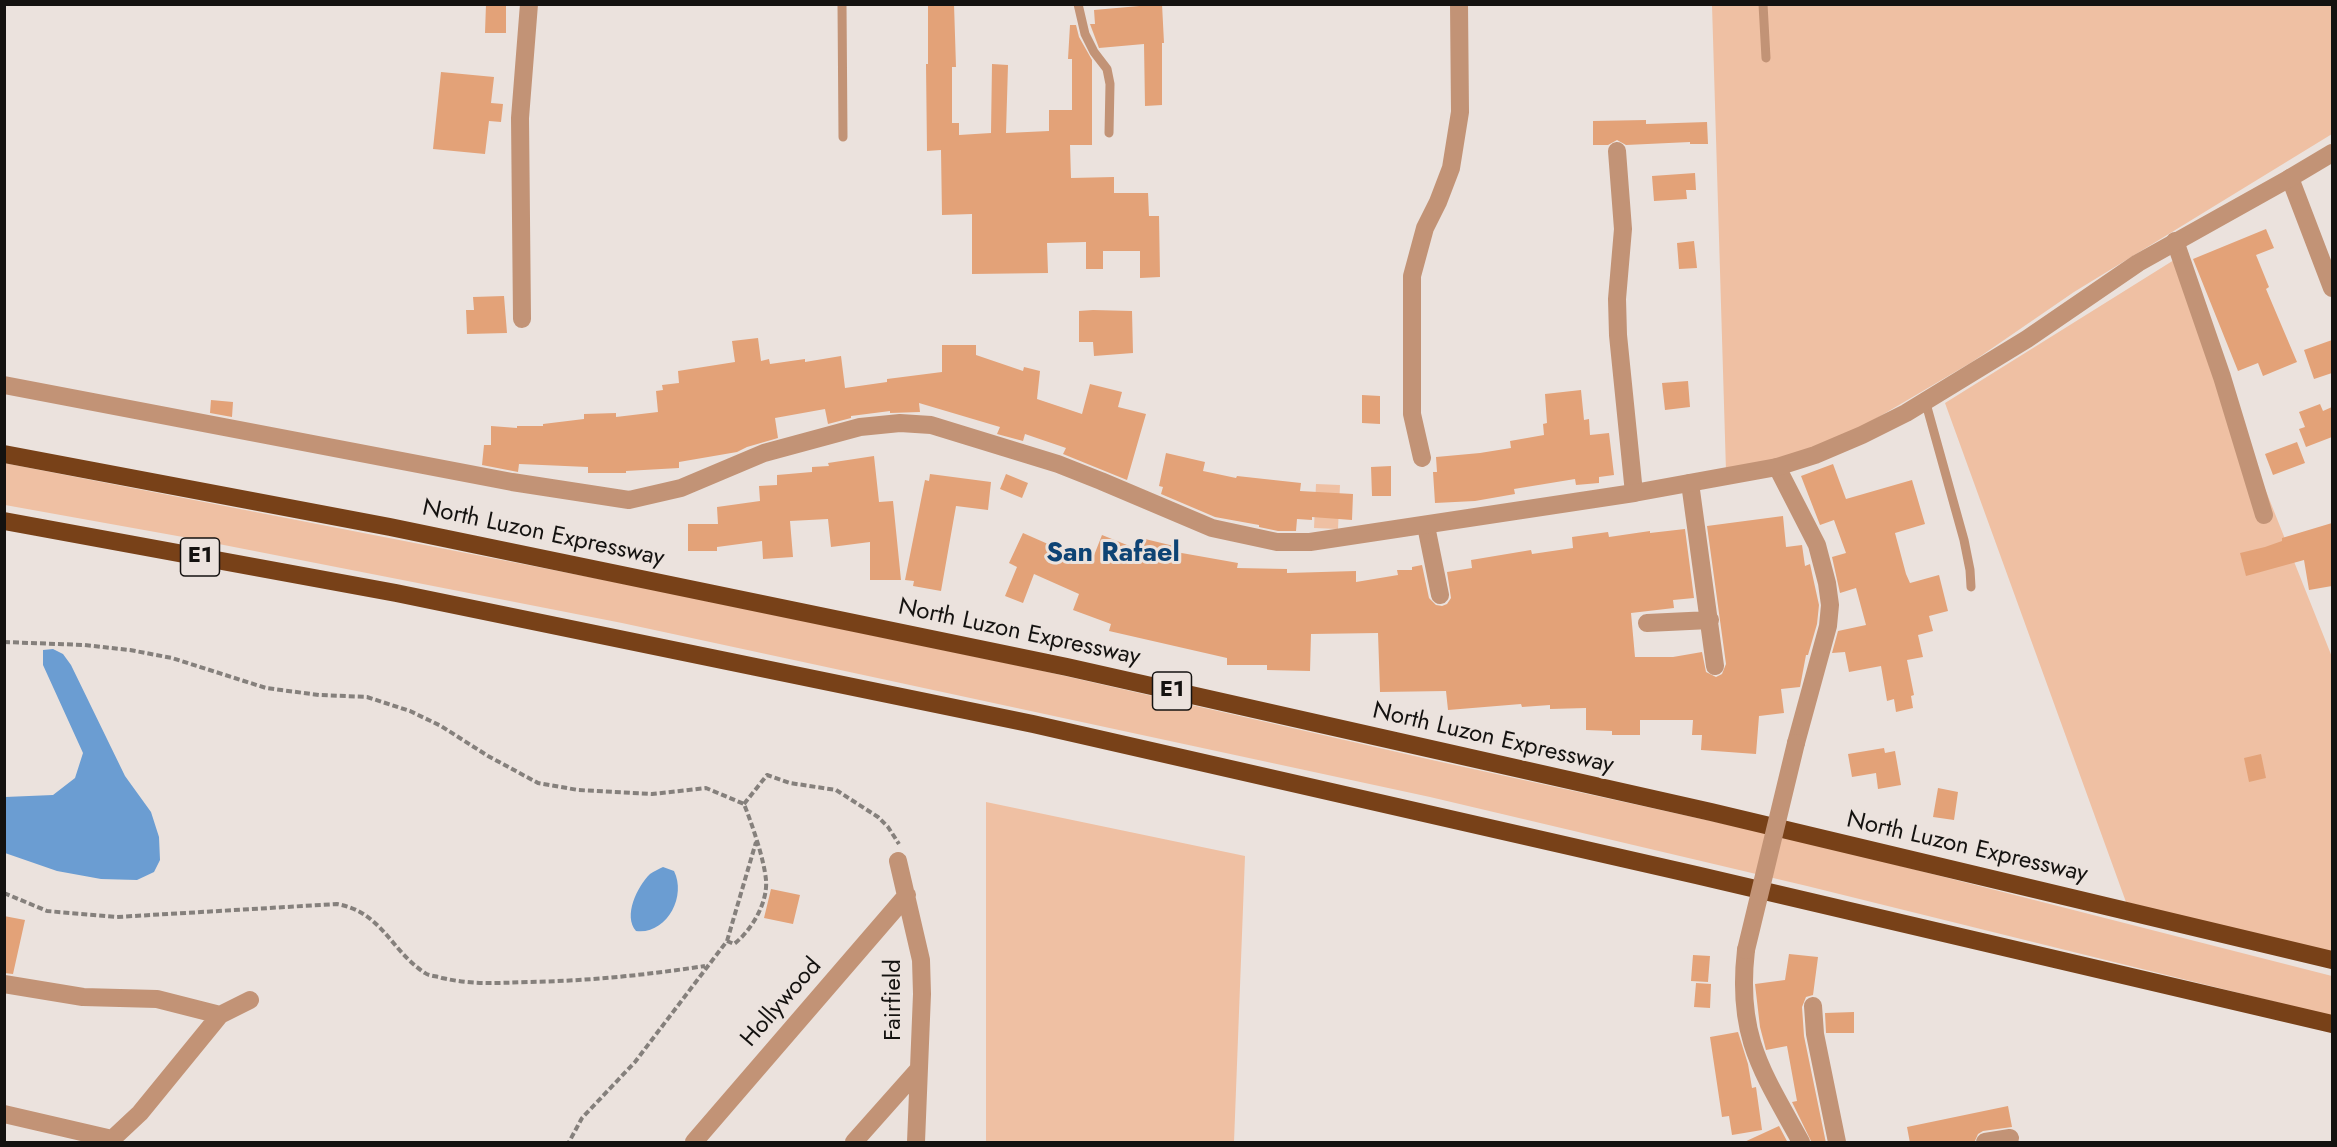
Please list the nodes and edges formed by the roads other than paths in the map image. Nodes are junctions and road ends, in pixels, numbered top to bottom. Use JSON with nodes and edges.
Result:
{"nodes":[{"id":1,"x":529,"y":4,"type":"edge"},
{"id":2,"x":842,"y":4,"type":"edge"},
{"id":3,"x":1078,"y":4,"type":"edge"},
{"id":4,"x":1459,"y":4,"type":"edge"},
{"id":5,"x":1763,"y":4,"type":"edge"},
{"id":6,"x":1766,"y":58,"type":"dead end"},
{"id":7,"x":1109,"y":134,"type":"dead end"},
{"id":8,"x":843,"y":137,"type":"dead end"},
{"id":9,"x":1617,"y":151,"type":"dead end"},
{"id":10,"x":2332,"y":153,"type":"edge"},
{"id":11,"x":2290,"y":178,"type":"junction"},
{"id":12,"x":2175,"y":241,"type":"junction"},
{"id":13,"x":2332,"y":288,"type":"edge"},
{"id":14,"x":522,"y":319,"type":"dead end"},
{"id":15,"x":4,"y":385,"type":"edge"},
{"id":16,"x":1925,"y":400,"type":"junction"},
{"id":17,"x":4,"y":454,"type":"edge"},
{"id":18,"x":1422,"y":458,"type":"dead end"},
{"id":19,"x":1777,"y":467,"type":"junction"},
{"id":20,"x":1690,"y":483,"type":"junction"},
{"id":21,"x":1634,"y":493,"type":"junction"},
{"id":22,"x":2264,"y":515,"type":"dead end"},
{"id":23,"x":4,"y":521,"type":"edge"},
{"id":24,"x":1426,"y":526,"type":"junction"},
{"id":25,"x":1971,"y":587,"type":"dead end"},
{"id":26,"x":1440,"y":595,"type":"dead end"},
{"id":27,"x":1710,"y":620,"type":"junction"},
{"id":28,"x":1647,"y":623,"type":"dead end"},
{"id":29,"x":1715,"y":666,"type":"dead end"},
{"id":30,"x":898,"y":861,"type":"road end"},
{"id":31,"x":907,"y":895,"type":"junction"},
{"id":32,"x":2332,"y":960,"type":"edge"},
{"id":33,"x":4,"y":984,"type":"edge"},
{"id":34,"x":250,"y":1000,"type":"dead end"},
{"id":35,"x":1813,"y":1006,"type":"dead end"},
{"id":36,"x":220,"y":1015,"type":"junction"},
{"id":37,"x":2332,"y":1024,"type":"edge"},
{"id":38,"x":918,"y":1070,"type":"junction"},
{"id":39,"x":4,"y":1114,"type":"edge"},
{"id":40,"x":2010,"y":1138,"type":"dead end"},
{"id":41,"x":110,"y":1141,"type":"edge"},
{"id":42,"x":694,"y":1143,"type":"edge"},
{"id":43,"x":854,"y":1143,"type":"edge"},
{"id":44,"x":916,"y":1143,"type":"edge"},
{"id":45,"x":1801,"y":1143,"type":"edge"},
{"id":46,"x":1837,"y":1143,"type":"edge"},
{"id":47,"x":1986,"y":1143,"type":"edge"}],
"edges":[{"from":1,"to":14,"type":"street"},
{"from":2,"to":8,"type":"lane"},
{"from":3,"to":7,"type":"lane"},
{"from":4,"to":18,"type":"street"},
{"from":5,"to":6,"type":"lane"},
{"from":9,"to":21,"type":"street"},
{"from":10,"to":11,"type":"street"},
{"from":11,"to":12,"type":"street"},
{"from":11,"to":13,"type":"street"},
{"from":12,"to":16,"type":"street"},
{"from":12,"to":22,"type":"street"},
{"from":15,"to":24,"type":"street"},
{"from":16,"to":19,"type":"street"},
{"from":16,"to":25,"type":"lane"},
{"from":17,"to":32,"type":"highway","name":"North Luzon Expressway","number":"E1"},
{"from":19,"to":20,"type":"street"},
{"from":19,"to":45,"type":"street","bridge":true},
{"from":20,"to":21,"type":"street"},
{"from":20,"to":27,"type":"street"},
{"from":21,"to":24,"type":"street"},
{"from":23,"to":37,"type":"highway","number":"E1"},
{"from":24,"to":26,"type":"street"},
{"from":27,"to":28,"type":"street"},
{"from":27,"to":29,"type":"street"},
{"from":30,"to":31,"type":"street","name":"Fairfield"},
{"from":31,"to":38,"type":"street","name":"Fairfield"},
{"from":31,"to":42,"type":"street","name":"Hollywood"},
{"from":33,"to":36,"type":"street"},
{"from":34,"to":36,"type":"street"},
{"from":35,"to":46,"type":"street"},
{"from":36,"to":41,"type":"street"},
{"from":38,"to":43,"type":"street"},
{"from":38,"to":44,"type":"street","name":"Fairfield"},
{"from":39,"to":41,"type":"street"},
{"from":40,"to":47,"type":"street"}]}
